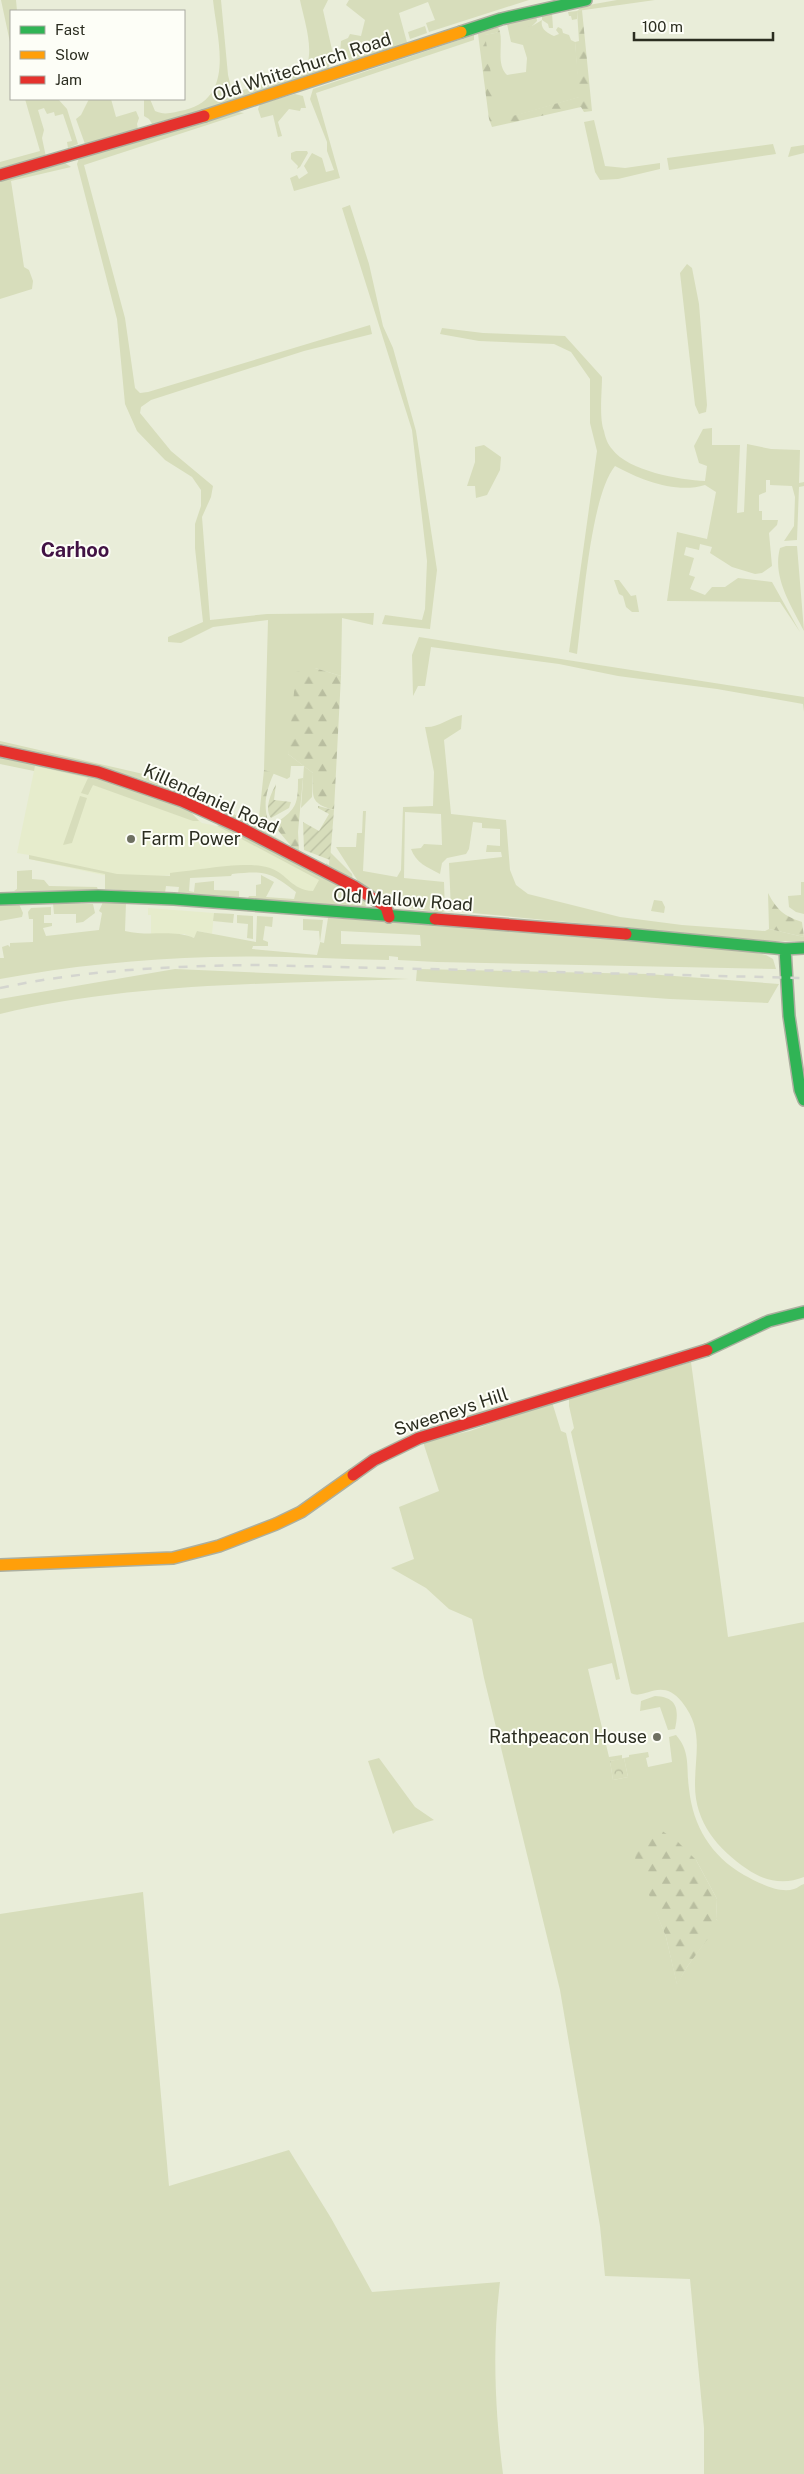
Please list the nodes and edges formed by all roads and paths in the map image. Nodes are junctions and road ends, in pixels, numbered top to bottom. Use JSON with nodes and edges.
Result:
{"nodes":[{"id":1,"x":586,"y":0,"type":"edge"},
{"id":2,"x":0,"y":175,"type":"edge"},
{"id":3,"x":0,"y":751,"type":"edge"},
{"id":4,"x":0,"y":899,"type":"edge"},
{"id":5,"x":389,"y":917,"type":"junction"},
{"id":6,"x":804,"y":948,"type":"edge"},
{"id":7,"x":784,"y":949,"type":"junction"},
{"id":8,"x":804,"y":1100,"type":"edge"},
{"id":9,"x":804,"y":1312,"type":"edge"},
{"id":10,"x":0,"y":1565,"type":"edge"}],
"edges":[{"from":1,"to":2,"type":"street","name":"Old Whitechurch Road"},
{"from":3,"to":5,"type":"street","name":"Killendaniel Road"},
{"from":4,"to":5,"type":"street","name":"Old Mallow Road"},
{"from":5,"to":7,"type":"street","name":"Old Mallow Road"},
{"from":6,"to":7,"type":"street","name":"Old Mallow Road"},
{"from":7,"to":8,"type":"street"},
{"from":9,"to":10,"type":"street","name":"Sweeneys Hill"}]}
